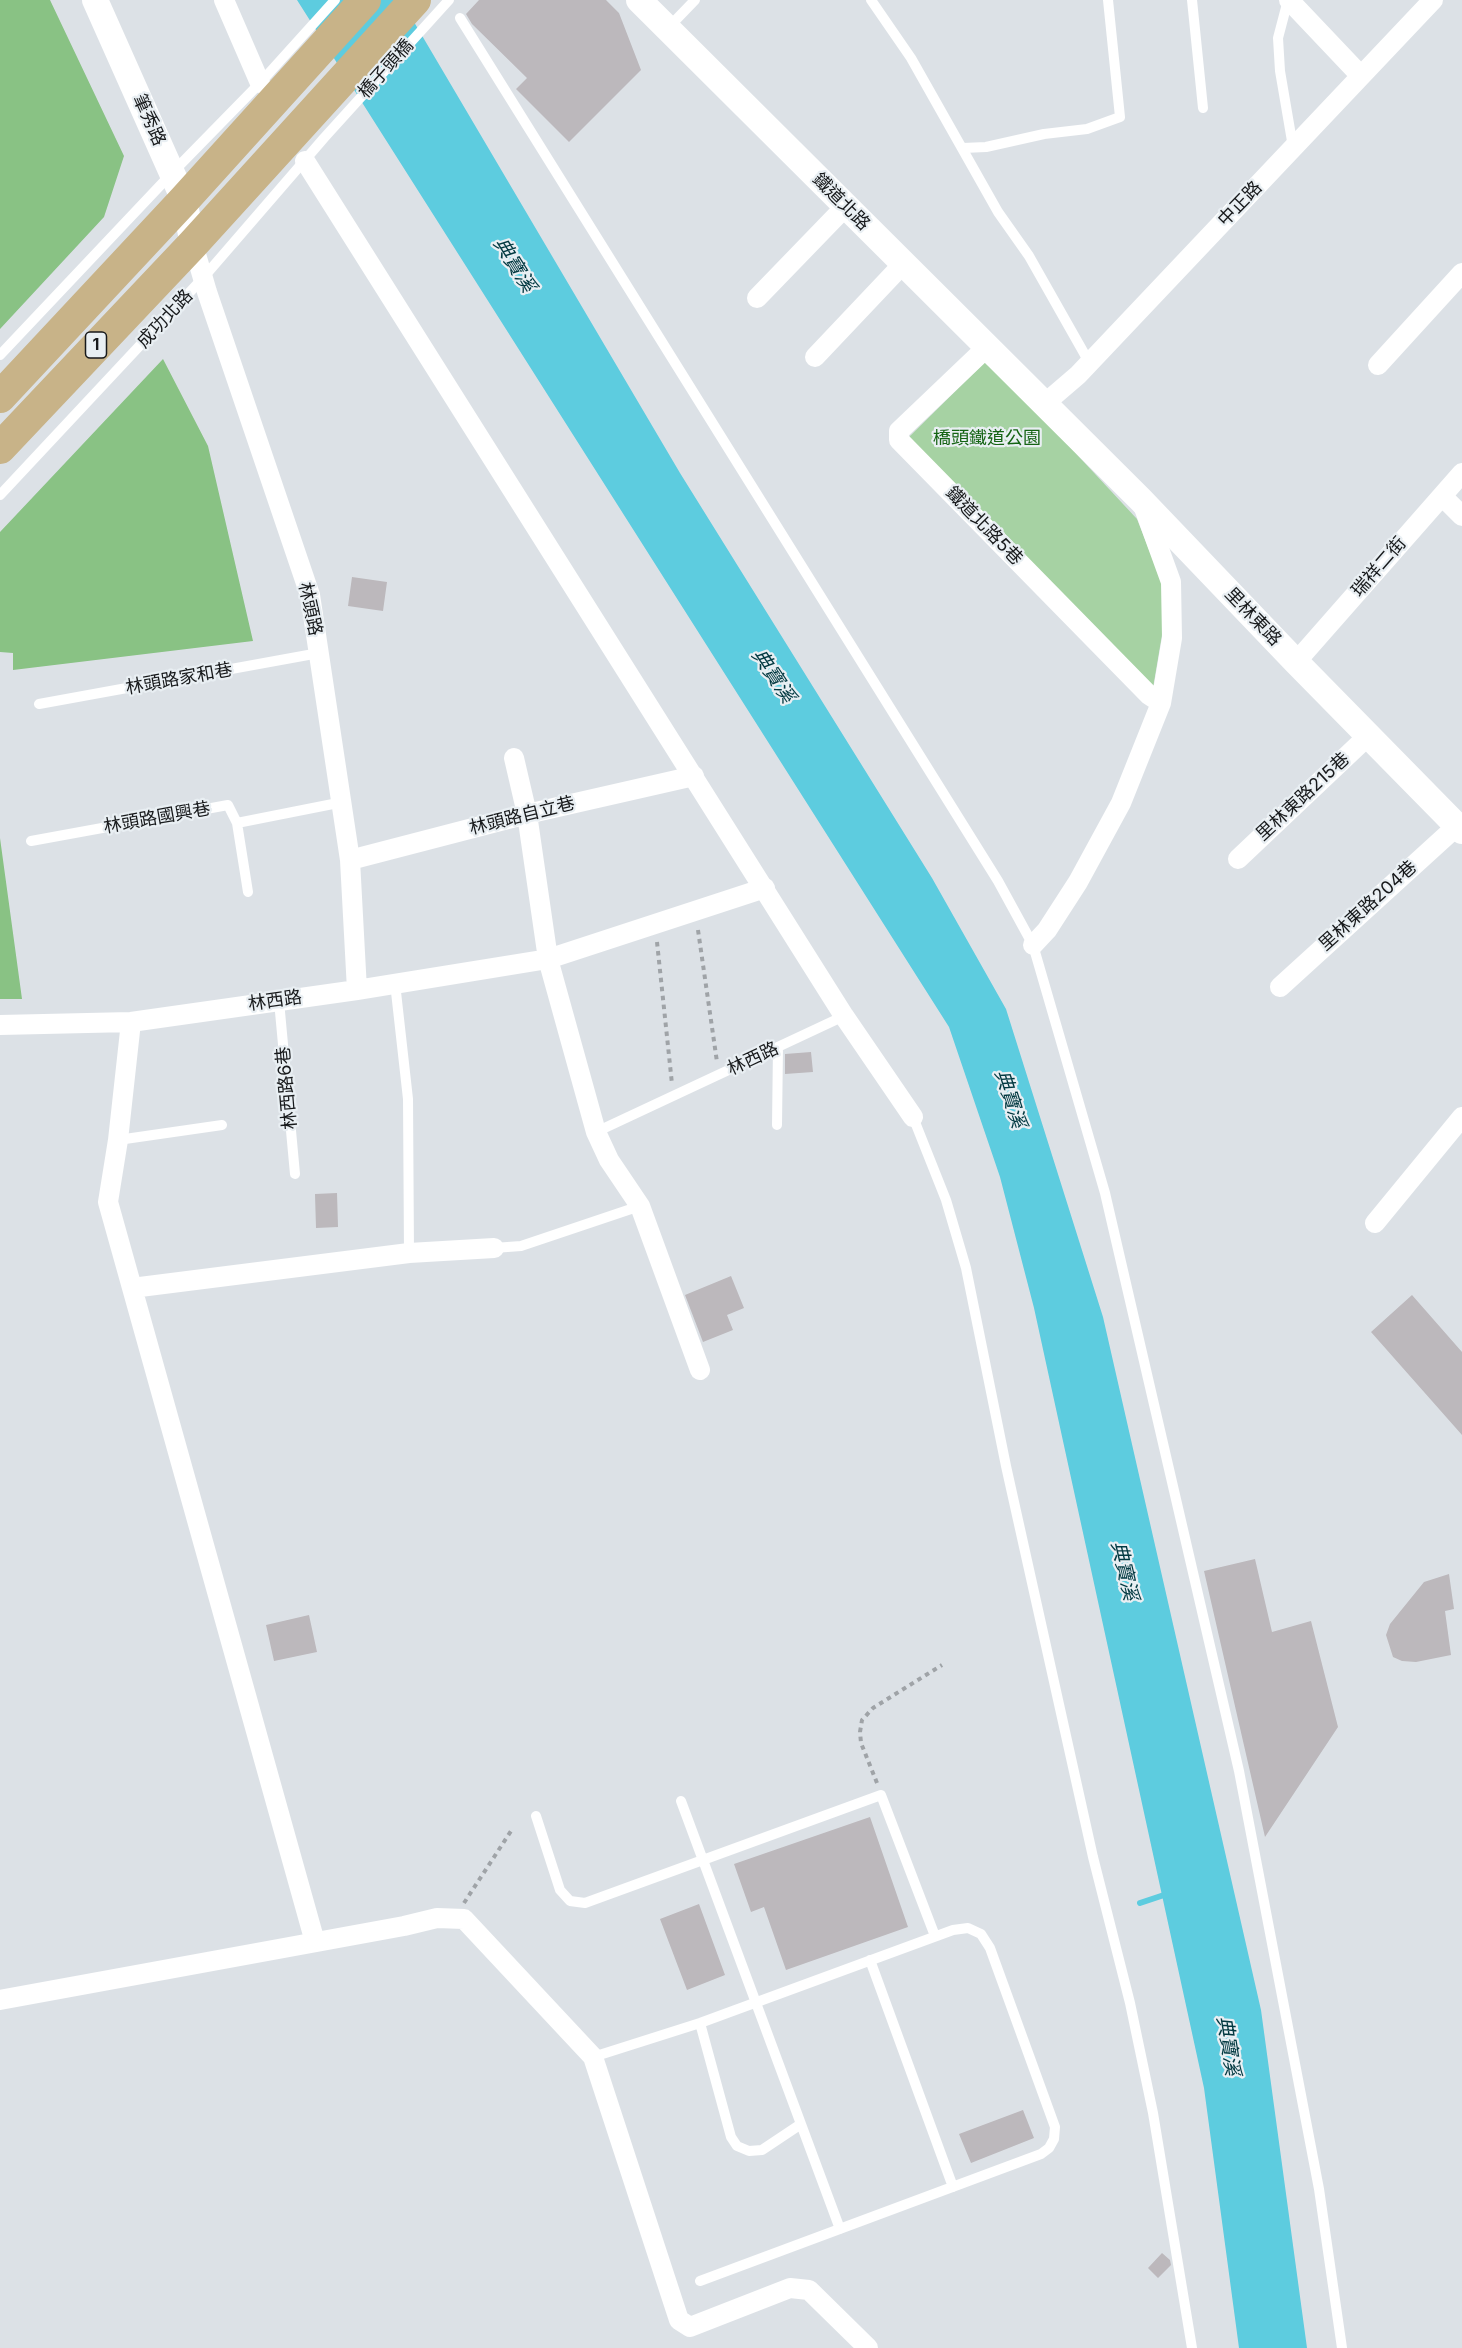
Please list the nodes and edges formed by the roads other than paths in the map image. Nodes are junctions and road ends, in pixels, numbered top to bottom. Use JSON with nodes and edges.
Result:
{"nodes":[{"id":1,"x":95,"y":0,"type":"edge"},
{"id":2,"x":224,"y":0,"type":"edge"},
{"id":3,"x":335,"y":0,"type":"edge"},
{"id":4,"x":365,"y":0,"type":"edge"},
{"id":5,"x":415,"y":0,"type":"edge"},
{"id":6,"x":449,"y":0,"type":"edge"},
{"id":7,"x":639,"y":0,"type":"edge"},
{"id":8,"x":695,"y":0,"type":"edge"},
{"id":9,"x":871,"y":0,"type":"edge"},
{"id":10,"x":1108,"y":0,"type":"edge"},
{"id":11,"x":1192,"y":0,"type":"edge"},
{"id":12,"x":1289,"y":0,"type":"edge"},
{"id":13,"x":1433,"y":0,"type":"edge"},
{"id":14,"x":460,"y":18,"type":"dead end"},
{"id":15,"x":668,"y":28,"type":"junction"},
{"id":16,"x":1361,"y":76,"type":"junction"},
{"id":17,"x":269,"y":83,"type":"junction"},
{"id":18,"x":1203,"y":108,"type":"dead end"},
{"id":19,"x":314,"y":131,"type":"junction"},
{"id":20,"x":1293,"y":147,"type":"junction"},
{"id":21,"x":963,"y":148,"type":"junction"},
{"id":22,"x":305,"y":161,"type":"junction"},
{"id":23,"x":178,"y":187,"type":"junction"},
{"id":24,"x":846,"y":206,"type":"junction"},
{"id":25,"x":193,"y":244,"type":"junction"},
{"id":26,"x":903,"y":264,"type":"junction"},
{"id":27,"x":1462,"y":273,"type":"edge"},
{"id":28,"x":203,"y":278,"type":"junction"},
{"id":29,"x":757,"y":298,"type":"dead end"},
{"id":30,"x":986,"y":348,"type":"junction"},
{"id":31,"x":0,"y":355,"type":"edge"},
{"id":32,"x":815,"y":357,"type":"dead end"},
{"id":33,"x":1089,"y":362,"type":"junction"},
{"id":34,"x":1378,"y":364,"type":"dead end"},
{"id":35,"x":0,"y":397,"type":"edge"},
{"id":36,"x":1043,"y":405,"type":"junction"},
{"id":37,"x":0,"y":448,"type":"edge"},
{"id":38,"x":1462,"y":473,"type":"edge"},
{"id":39,"x":0,"y":495,"type":"edge"},
{"id":40,"x":1442,"y":496,"type":"junction"},
{"id":41,"x":1141,"y":500,"type":"junction"},
{"id":42,"x":1462,"y":516,"type":"edge"},
{"id":43,"x":319,"y":653,"type":"junction"},
{"id":44,"x":1296,"y":662,"type":"junction"},
{"id":45,"x":1161,"y":703,"type":"junction"},
{"id":46,"x":39,"y":704,"type":"dead end"},
{"id":47,"x":1369,"y":735,"type":"junction"},
{"id":48,"x":514,"y":758,"type":"dead end"},
{"id":49,"x":694,"y":776,"type":"junction"},
{"id":50,"x":343,"y":802,"type":"junction"},
{"id":51,"x":527,"y":814,"type":"junction"},
{"id":52,"x":237,"y":823,"type":"junction"},
{"id":53,"x":1459,"y":828,"type":"edge"},
{"id":54,"x":31,"y":841,"type":"dead end"},
{"id":55,"x":1238,"y":859,"type":"dead end"},
{"id":56,"x":350,"y":860,"type":"junction"},
{"id":57,"x":765,"y":888,"type":"junction"},
{"id":58,"x":248,"y":892,"type":"dead end"},
{"id":59,"x":1033,"y":945,"type":"junction"},
{"id":60,"x":548,"y":959,"type":"junction"},
{"id":61,"x":395,"y":983,"type":"junction"},
{"id":62,"x":1280,"y":987,"type":"dead end"},
{"id":63,"x":357,"y":990,"type":"junction"},
{"id":64,"x":279,"y":1001,"type":"junction"},
{"id":65,"x":844,"y":1016,"type":"junction"},
{"id":66,"x":131,"y":1022,"type":"junction"},
{"id":67,"x":0,"y":1025,"type":"edge"},
{"id":68,"x":778,"y":1047,"type":"junction"},
{"id":69,"x":913,"y":1117,"type":"joint"},
{"id":70,"x":1462,"y":1117,"type":"edge"},
{"id":71,"x":222,"y":1125,"type":"dead end"},
{"id":72,"x":777,"y":1125,"type":"dead end"},
{"id":73,"x":596,"y":1132,"type":"junction"},
{"id":74,"x":118,"y":1140,"type":"junction"},
{"id":75,"x":295,"y":1174,"type":"dead end"},
{"id":76,"x":640,"y":1206,"type":"junction"},
{"id":77,"x":1375,"y":1223,"type":"dead end"},
{"id":78,"x":494,"y":1248,"type":"joint"},
{"id":79,"x":409,"y":1254,"type":"junction"},
{"id":80,"x":132,"y":1288,"type":"junction"},
{"id":81,"x":700,"y":1370,"type":"dead end"},
{"id":82,"x":681,"y":1801,"type":"dead end"},
{"id":83,"x":536,"y":1816,"type":"dead end"},
{"id":84,"x":704,"y":1861,"type":"junction"},
{"id":85,"x":935,"y":1936,"type":"junction"},
{"id":86,"x":315,"y":1942,"type":"junction"},
{"id":87,"x":870,"y":1960,"type":"junction"},
{"id":88,"x":0,"y":2000,"type":"edge"},
{"id":89,"x":756,"y":2002,"type":"junction"},
{"id":90,"x":700,"y":2023,"type":"junction"},
{"id":91,"x":593,"y":2057,"type":"junction"},
{"id":92,"x":801,"y":2124,"type":"junction"},
{"id":93,"x":952,"y":2187,"type":"junction"},
{"id":94,"x":840,"y":2229,"type":"junction"},
{"id":95,"x":700,"y":2281,"type":"dead end"},
{"id":96,"x":868,"y":2348,"type":"edge"},
{"id":97,"x":1191,"y":2348,"type":"edge"},
{"id":98,"x":1342,"y":2348,"type":"edge"}],
"edges":[{"from":1,"to":23,"type":"street","name":"筆秀路"},
{"from":2,"to":17,"type":"street"},
{"from":3,"to":17,"type":"lane"},
{"from":4,"to":17,"type":"main road","number":"1"},
{"from":5,"to":19,"type":"main road","name":"橋子頭橋","number":"1"},
{"from":6,"to":19,"type":"lane","name":"橋子頭橋"},
{"from":7,"to":15,"type":"street","name":"鐵道北路"},
{"from":8,"to":15,"type":"lane"},
{"from":9,"to":21,"type":"lane"},
{"from":10,"to":21,"type":"lane"},
{"from":11,"to":18,"type":"lane"},
{"from":12,"to":16,"type":"street"},
{"from":12,"to":20,"type":"lane"},
{"from":13,"to":16,"type":"street","name":"中正路"},
{"from":14,"to":59,"type":"lane"},
{"from":15,"to":24,"type":"street","name":"鐵道北路"},
{"from":16,"to":20,"type":"street","name":"中正路"},
{"from":17,"to":23,"type":"main road","number":"1"},
{"from":19,"to":22,"type":"lane","name":"成功北路"},
{"from":19,"to":25,"type":"main road","name":"成功北路","number":"1"},
{"from":20,"to":33,"type":"street","name":"中正路"},
{"from":21,"to":33,"type":"lane"},
{"from":22,"to":28,"type":"lane","name":"成功北路"},
{"from":22,"to":49,"type":"street"},
{"from":23,"to":25,"type":"street","name":"筆秀路"},
{"from":23,"to":31,"type":"lane"},
{"from":23,"to":35,"type":"main road","number":"1"},
{"from":24,"to":26,"type":"street","name":"鐵道北路"},
{"from":24,"to":29,"type":"street"},
{"from":25,"to":28,"type":"street","name":"林頭路"},
{"from":25,"to":37,"type":"main road","name":"成功北路","number":"1"},
{"from":26,"to":30,"type":"street","name":"鐵道北路"},
{"from":26,"to":32,"type":"street"},
{"from":27,"to":34,"type":"street"},
{"from":28,"to":39,"type":"lane","name":"成功北路"},
{"from":28,"to":43,"type":"street","name":"林頭路"},
{"from":30,"to":36,"type":"street","name":"鐵道北路"},
{"from":30,"to":45,"type":"street","name":"鐵道北路5巷"},
{"from":33,"to":36,"type":"street","name":"中正路"},
{"from":36,"to":41,"type":"street","name":"里林東路"},
{"from":38,"to":40,"type":"street","name":"瑞祥二街"},
{"from":40,"to":42,"type":"street"},
{"from":40,"to":44,"type":"street","name":"瑞祥二街"},
{"from":41,"to":44,"type":"street","name":"里林東路"},
{"from":41,"to":45,"type":"street"},
{"from":43,"to":46,"type":"lane","name":"林頭路家和巷"},
{"from":43,"to":50,"type":"street","name":"林頭路"},
{"from":44,"to":47,"type":"street","name":"里林東路"},
{"from":45,"to":59,"type":"street"},
{"from":47,"to":53,"type":"street","name":"里林東路"},
{"from":47,"to":55,"type":"street","name":"里林東路215巷"},
{"from":48,"to":51,"type":"street"},
{"from":49,"to":51,"type":"street","name":"林頭路自立巷"},
{"from":49,"to":57,"type":"street"},
{"from":50,"to":52,"type":"lane","name":"林頭路國興巷"},
{"from":50,"to":56,"type":"street","name":"林頭路"},
{"from":51,"to":56,"type":"street","name":"林頭路自立巷"},
{"from":51,"to":60,"type":"street"},
{"from":52,"to":54,"type":"lane","name":"林頭路國興巷"},
{"from":52,"to":58,"type":"lane"},
{"from":53,"to":62,"type":"street","name":"里林東路204巷"},
{"from":56,"to":63,"type":"street","name":"林頭路"},
{"from":57,"to":60,"type":"street","name":"林西路"},
{"from":57,"to":65,"type":"street"},
{"from":59,"to":98,"type":"lane"},
{"from":60,"to":61,"type":"street","name":"林西路"},
{"from":60,"to":73,"type":"street"},
{"from":61,"to":63,"type":"street","name":"林西路"},
{"from":61,"to":79,"type":"lane"},
{"from":63,"to":64,"type":"street","name":"林西路"},
{"from":64,"to":66,"type":"street","name":"林西路"},
{"from":64,"to":75,"type":"lane","name":"林西路6巷"},
{"from":65,"to":68,"type":"lane","name":"林西路"},
{"from":65,"to":69,"type":"street"},
{"from":66,"to":67,"type":"street","name":"林西路"},
{"from":66,"to":74,"type":"street"},
{"from":68,"to":72,"type":"lane"},
{"from":68,"to":73,"type":"lane","name":"林西路"},
{"from":69,"to":97,"type":"lane"},
{"from":70,"to":77,"type":"street"},
{"from":71,"to":74,"type":"lane"},
{"from":73,"to":76,"type":"street"},
{"from":74,"to":80,"type":"street"},
{"from":76,"to":78,"type":"lane"},
{"from":76,"to":81,"type":"street"},
{"from":78,"to":79,"type":"street"},
{"from":79,"to":80,"type":"street"},
{"from":80,"to":86,"type":"street"},
{"from":82,"to":84,"type":"lane"},
{"from":83,"to":84,"type":"lane"},
{"from":84,"to":85,"type":"lane"},
{"from":84,"to":89,"type":"lane"},
{"from":85,"to":87,"type":"lane"},
{"from":85,"to":93,"type":"lane"},
{"from":86,"to":88,"type":"street"},
{"from":86,"to":91,"type":"street"},
{"from":87,"to":89,"type":"lane"},
{"from":87,"to":93,"type":"lane"},
{"from":89,"to":90,"type":"lane"},
{"from":89,"to":92,"type":"lane"},
{"from":90,"to":91,"type":"lane"},
{"from":90,"to":92,"type":"lane"},
{"from":91,"to":96,"type":"street"},
{"from":92,"to":94,"type":"lane"},
{"from":93,"to":94,"type":"lane"},
{"from":94,"to":95,"type":"lane"}]}
